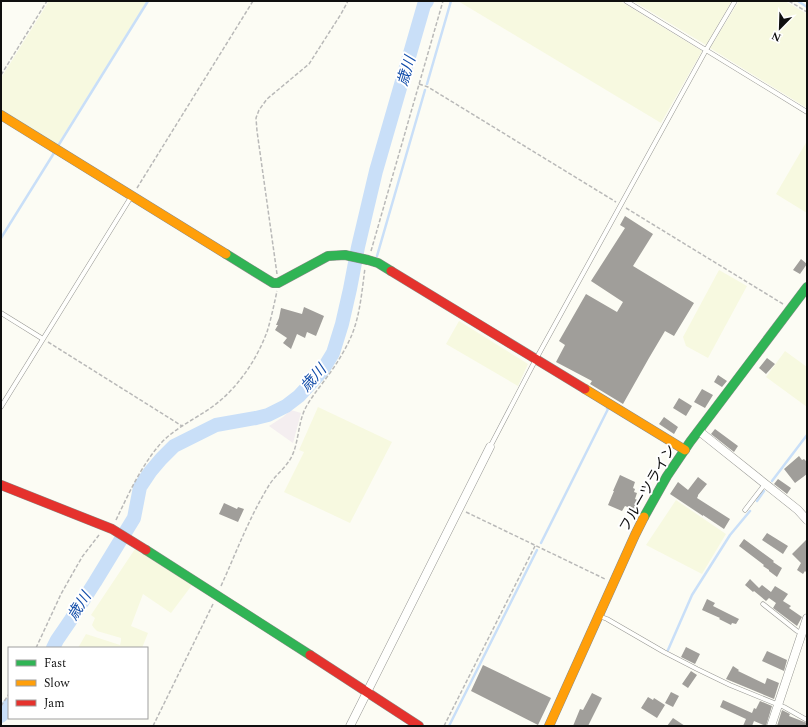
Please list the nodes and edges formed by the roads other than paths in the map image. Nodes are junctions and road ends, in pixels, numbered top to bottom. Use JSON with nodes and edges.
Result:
{"nodes":[{"id":1,"x":626,"y":1,"type":"edge"},
{"id":2,"x":736,"y":1,"type":"edge"},
{"id":3,"x":706,"y":50,"type":"junction"},
{"id":4,"x":807,"y":112,"type":"edge"},
{"id":5,"x":1,"y":115,"type":"edge"},
{"id":6,"x":132,"y":196,"type":"junction"},
{"id":7,"x":807,"y":287,"type":"edge"},
{"id":8,"x":1,"y":313,"type":"edge"},
{"id":9,"x":43,"y":339,"type":"junction"},
{"id":10,"x":536,"y":359,"type":"junction"},
{"id":11,"x":1,"y":407,"type":"edge"},
{"id":12,"x":699,"y":431,"type":"junction"},
{"id":13,"x":490,"y":447,"type":"joint"},
{"id":14,"x":685,"y":450,"type":"junction"},
{"id":15,"x":1,"y":484,"type":"edge"},
{"id":16,"x":765,"y":484,"type":"junction"},
{"id":17,"x":745,"y":510,"type":"dead end"},
{"id":18,"x":807,"y":520,"type":"edge"},
{"id":19,"x":763,"y":604,"type":"dead end"},
{"id":20,"x":599,"y":616,"type":"junction"},
{"id":21,"x":807,"y":618,"type":"edge"},
{"id":22,"x":802,"y":633,"type":"junction"},
{"id":23,"x":367,"y":692,"type":"junction"},
{"id":24,"x":778,"y":705,"type":"junction"},
{"id":25,"x":807,"y":720,"type":"edge"},
{"id":26,"x":350,"y":726,"type":"edge"},
{"id":27,"x":419,"y":726,"type":"edge"},
{"id":28,"x":549,"y":726,"type":"edge"},
{"id":29,"x":772,"y":726,"type":"edge"}],
"edges":[{"from":1,"to":3,"type":"lane"},
{"from":2,"to":3,"type":"lane"},
{"from":3,"to":4,"type":"lane"},
{"from":3,"to":10,"type":"lane"},
{"from":5,"to":6,"type":"street"},
{"from":6,"to":9,"type":"lane"},
{"from":6,"to":10,"type":"street"},
{"from":7,"to":12,"type":"street","name":"フルーツライン"},
{"from":8,"to":9,"type":"lane"},
{"from":9,"to":11,"type":"lane"},
{"from":10,"to":13,"type":"lane"},
{"from":10,"to":14,"type":"street"},
{"from":12,"to":14,"type":"street","name":"フルーツライン"},
{"from":12,"to":16,"type":"street"},
{"from":13,"to":23,"type":"street"},
{"from":14,"to":20,"type":"street","name":"フルーツライン"},
{"from":15,"to":23,"type":"street"},
{"from":16,"to":17,"type":"lane"},
{"from":16,"to":18,"type":"street"},
{"from":19,"to":22,"type":"lane"},
{"from":20,"to":24,"type":"lane"},
{"from":20,"to":28,"type":"street","name":"フルーツライン"},
{"from":21,"to":22,"type":"street"},
{"from":22,"to":24,"type":"street"},
{"from":23,"to":26,"type":"street"},
{"from":23,"to":27,"type":"street"},
{"from":24,"to":25,"type":"lane"},
{"from":24,"to":29,"type":"street"}]}
